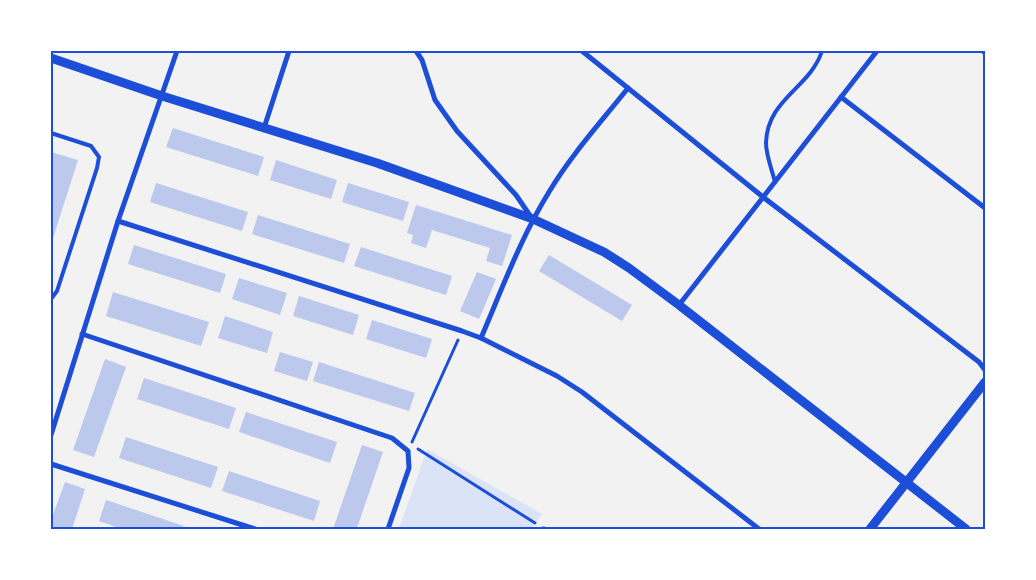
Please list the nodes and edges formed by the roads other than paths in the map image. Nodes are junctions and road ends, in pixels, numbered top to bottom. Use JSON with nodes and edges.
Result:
{"nodes":[{"id":1,"x":177,"y":51,"type":"edge"},
{"id":2,"x":289,"y":51,"type":"edge"},
{"id":3,"x":416,"y":51,"type":"edge"},
{"id":4,"x":582,"y":51,"type":"edge"},
{"id":5,"x":822,"y":51,"type":"edge"},
{"id":6,"x":877,"y":51,"type":"edge"},
{"id":7,"x":51,"y":58,"type":"edge"},
{"id":8,"x":628,"y":88,"type":"junction"},
{"id":9,"x":162,"y":96,"type":"junction"},
{"id":10,"x":841,"y":97,"type":"junction"},
{"id":11,"x":264,"y":128,"type":"junction"},
{"id":12,"x":51,"y":133,"type":"edge"},
{"id":13,"x":775,"y":182,"type":"junction"},
{"id":14,"x":763,"y":197,"type":"junction"},
{"id":15,"x":985,"y":208,"type":"edge"},
{"id":16,"x":533,"y":219,"type":"junction"},
{"id":17,"x":118,"y":221,"type":"junction"},
{"id":18,"x":51,"y":299,"type":"edge"},
{"id":19,"x":679,"y":305,"type":"junction"},
{"id":20,"x":82,"y":334,"type":"junction"},
{"id":21,"x":481,"y":338,"type":"junction"},
{"id":22,"x":985,"y":370,"type":"edge"},
{"id":23,"x":985,"y":382,"type":"edge"},
{"id":24,"x":51,"y":435,"type":"edge"},
{"id":25,"x":51,"y":464,"type":"edge"},
{"id":26,"x":906,"y":483,"type":"junction"},
{"id":27,"x":254,"y":529,"type":"edge"},
{"id":28,"x":388,"y":529,"type":"edge"},
{"id":29,"x":759,"y":529,"type":"edge"},
{"id":30,"x":870,"y":529,"type":"edge"},
{"id":31,"x":966,"y":529,"type":"edge"}],
"edges":[{"from":1,"to":9,"type":"street"},
{"from":2,"to":11,"type":"street"},
{"from":3,"to":16,"type":"street"},
{"from":4,"to":8,"type":"street"},
{"from":5,"to":13,"type":"lane"},
{"from":6,"to":10,"type":"street"},
{"from":7,"to":9,"type":"street"},
{"from":8,"to":14,"type":"street"},
{"from":8,"to":16,"type":"street"},
{"from":9,"to":11,"type":"street"},
{"from":9,"to":17,"type":"street"},
{"from":10,"to":13,"type":"street"},
{"from":10,"to":15,"type":"street"},
{"from":11,"to":16,"type":"street"},
{"from":12,"to":18,"type":"lane"},
{"from":13,"to":14,"type":"street"},
{"from":14,"to":19,"type":"street"},
{"from":14,"to":22,"type":"street"},
{"from":16,"to":19,"type":"street"},
{"from":16,"to":21,"type":"street"},
{"from":17,"to":20,"type":"street"},
{"from":17,"to":21,"type":"street"},
{"from":19,"to":26,"type":"street"},
{"from":20,"to":24,"type":"street"},
{"from":20,"to":28,"type":"street"},
{"from":21,"to":29,"type":"street"},
{"from":23,"to":26,"type":"street"},
{"from":25,"to":27,"type":"street"},
{"from":26,"to":30,"type":"street"},
{"from":26,"to":31,"type":"street"}]}
